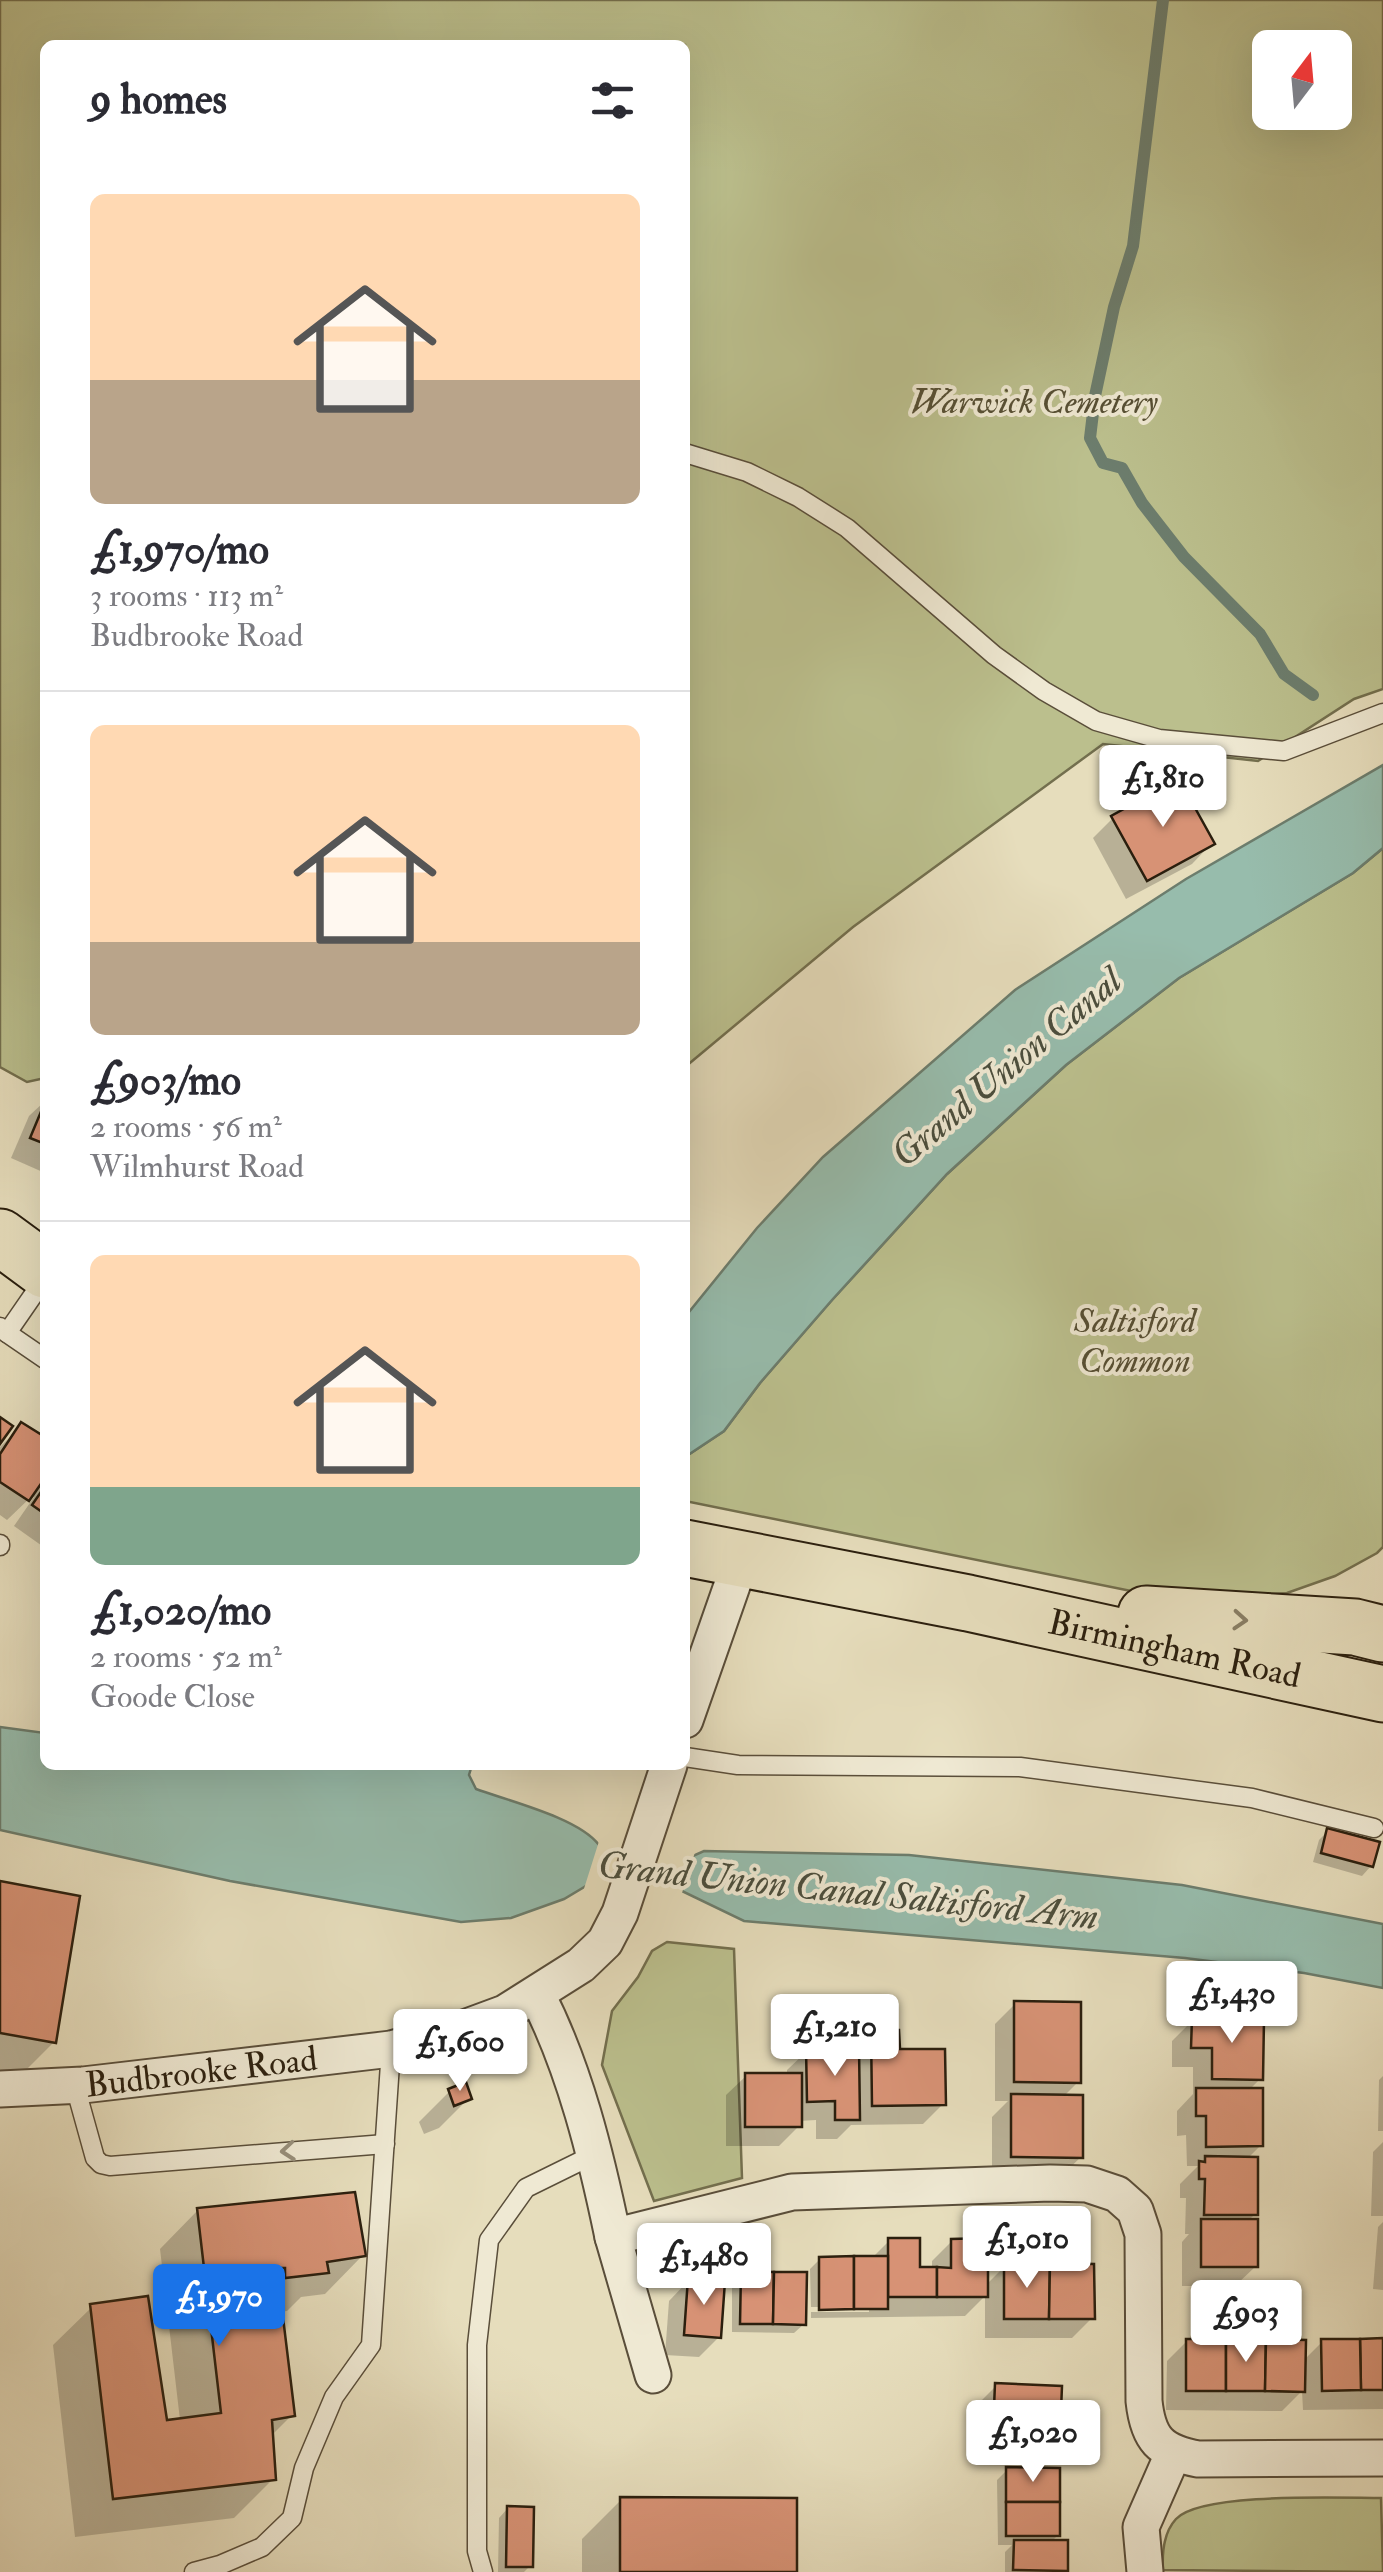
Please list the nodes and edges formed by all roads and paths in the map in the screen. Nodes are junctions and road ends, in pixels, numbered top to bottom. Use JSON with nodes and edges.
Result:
{"nodes":[{"id":1,"x":690,"y":454,"type":"edge"},
{"id":2,"x":1383,"y":713,"type":"edge"},
{"id":3,"x":0,"y":1237,"type":"edge"},
{"id":4,"x":40,"y":1266,"type":"edge"},
{"id":5,"x":40,"y":1284,"type":"edge"},
{"id":6,"x":4,"y":1330,"type":"edge"},
{"id":7,"x":40,"y":1355,"type":"edge"},
{"id":8,"x":690,"y":1549,"type":"edge"},
{"id":9,"x":742,"y":1557,"type":"junction"},
{"id":10,"x":968,"y":1602,"type":"junction"},
{"id":11,"x":1383,"y":1634,"type":"edge"},
{"id":12,"x":1383,"y":1694,"type":"edge"},
{"id":13,"x":690,"y":1706,"type":"edge"},
{"id":14,"x":690,"y":1758,"type":"edge"},
{"id":15,"x":667,"y":1770,"type":"edge"},
{"id":16,"x":1374,"y":1828,"type":"dead end"},
{"id":17,"x":537,"y":1995,"type":"junction"},
{"id":18,"x":391,"y":2048,"type":"junction"},
{"id":19,"x":75,"y":2086,"type":"junction"},
{"id":20,"x":0,"y":2090,"type":"edge"},
{"id":21,"x":385,"y":2144,"type":"junction"},
{"id":22,"x":593,"y":2155,"type":"junction"},
{"id":23,"x":613,"y":2237,"type":"junction"},
{"id":24,"x":652,"y":2375,"type":"dead end"},
{"id":25,"x":1173,"y":2454,"type":"junction"},
{"id":26,"x":1383,"y":2458,"type":"edge"},
{"id":27,"x":194,"y":2572,"type":"edge"},
{"id":28,"x":483,"y":2572,"type":"edge"},
{"id":29,"x":1145,"y":2572,"type":"edge"}],
"edges":[{"from":1,"to":2,"type":"lane"},
{"from":3,"to":4,"type":"main road"},
{"from":5,"to":6,"type":"lane"},
{"from":6,"to":7,"type":"lane"},
{"from":8,"to":9,"type":"main road","name":"Birmingham Road"},
{"from":9,"to":10,"type":"main road","name":"Birmingham Road"},
{"from":9,"to":13,"type":"street"},
{"from":10,"to":11,"type":"main road","name":"Birmingham Road","one_way":true},
{"from":10,"to":12,"type":"main road","name":"Birmingham Road"},
{"from":14,"to":16,"type":"lane"},
{"from":15,"to":17,"type":"street","name":"Budbrooke Road"},
{"from":17,"to":18,"type":"street","name":"Budbrooke Road"},
{"from":17,"to":22,"type":"street"},
{"from":18,"to":19,"type":"street","name":"Budbrooke Road"},
{"from":18,"to":21,"type":"lane"},
{"from":19,"to":20,"type":"street","name":"Budbrooke Road"},
{"from":21,"to":19,"type":"lane","one_way":true},
{"from":21,"to":27,"type":"lane"},
{"from":22,"to":23,"type":"street"},
{"from":22,"to":28,"type":"lane"},
{"from":23,"to":24,"type":"street"},
{"from":23,"to":25,"type":"street"},
{"from":25,"to":26,"type":"street"},
{"from":25,"to":29,"type":"street"}]}
